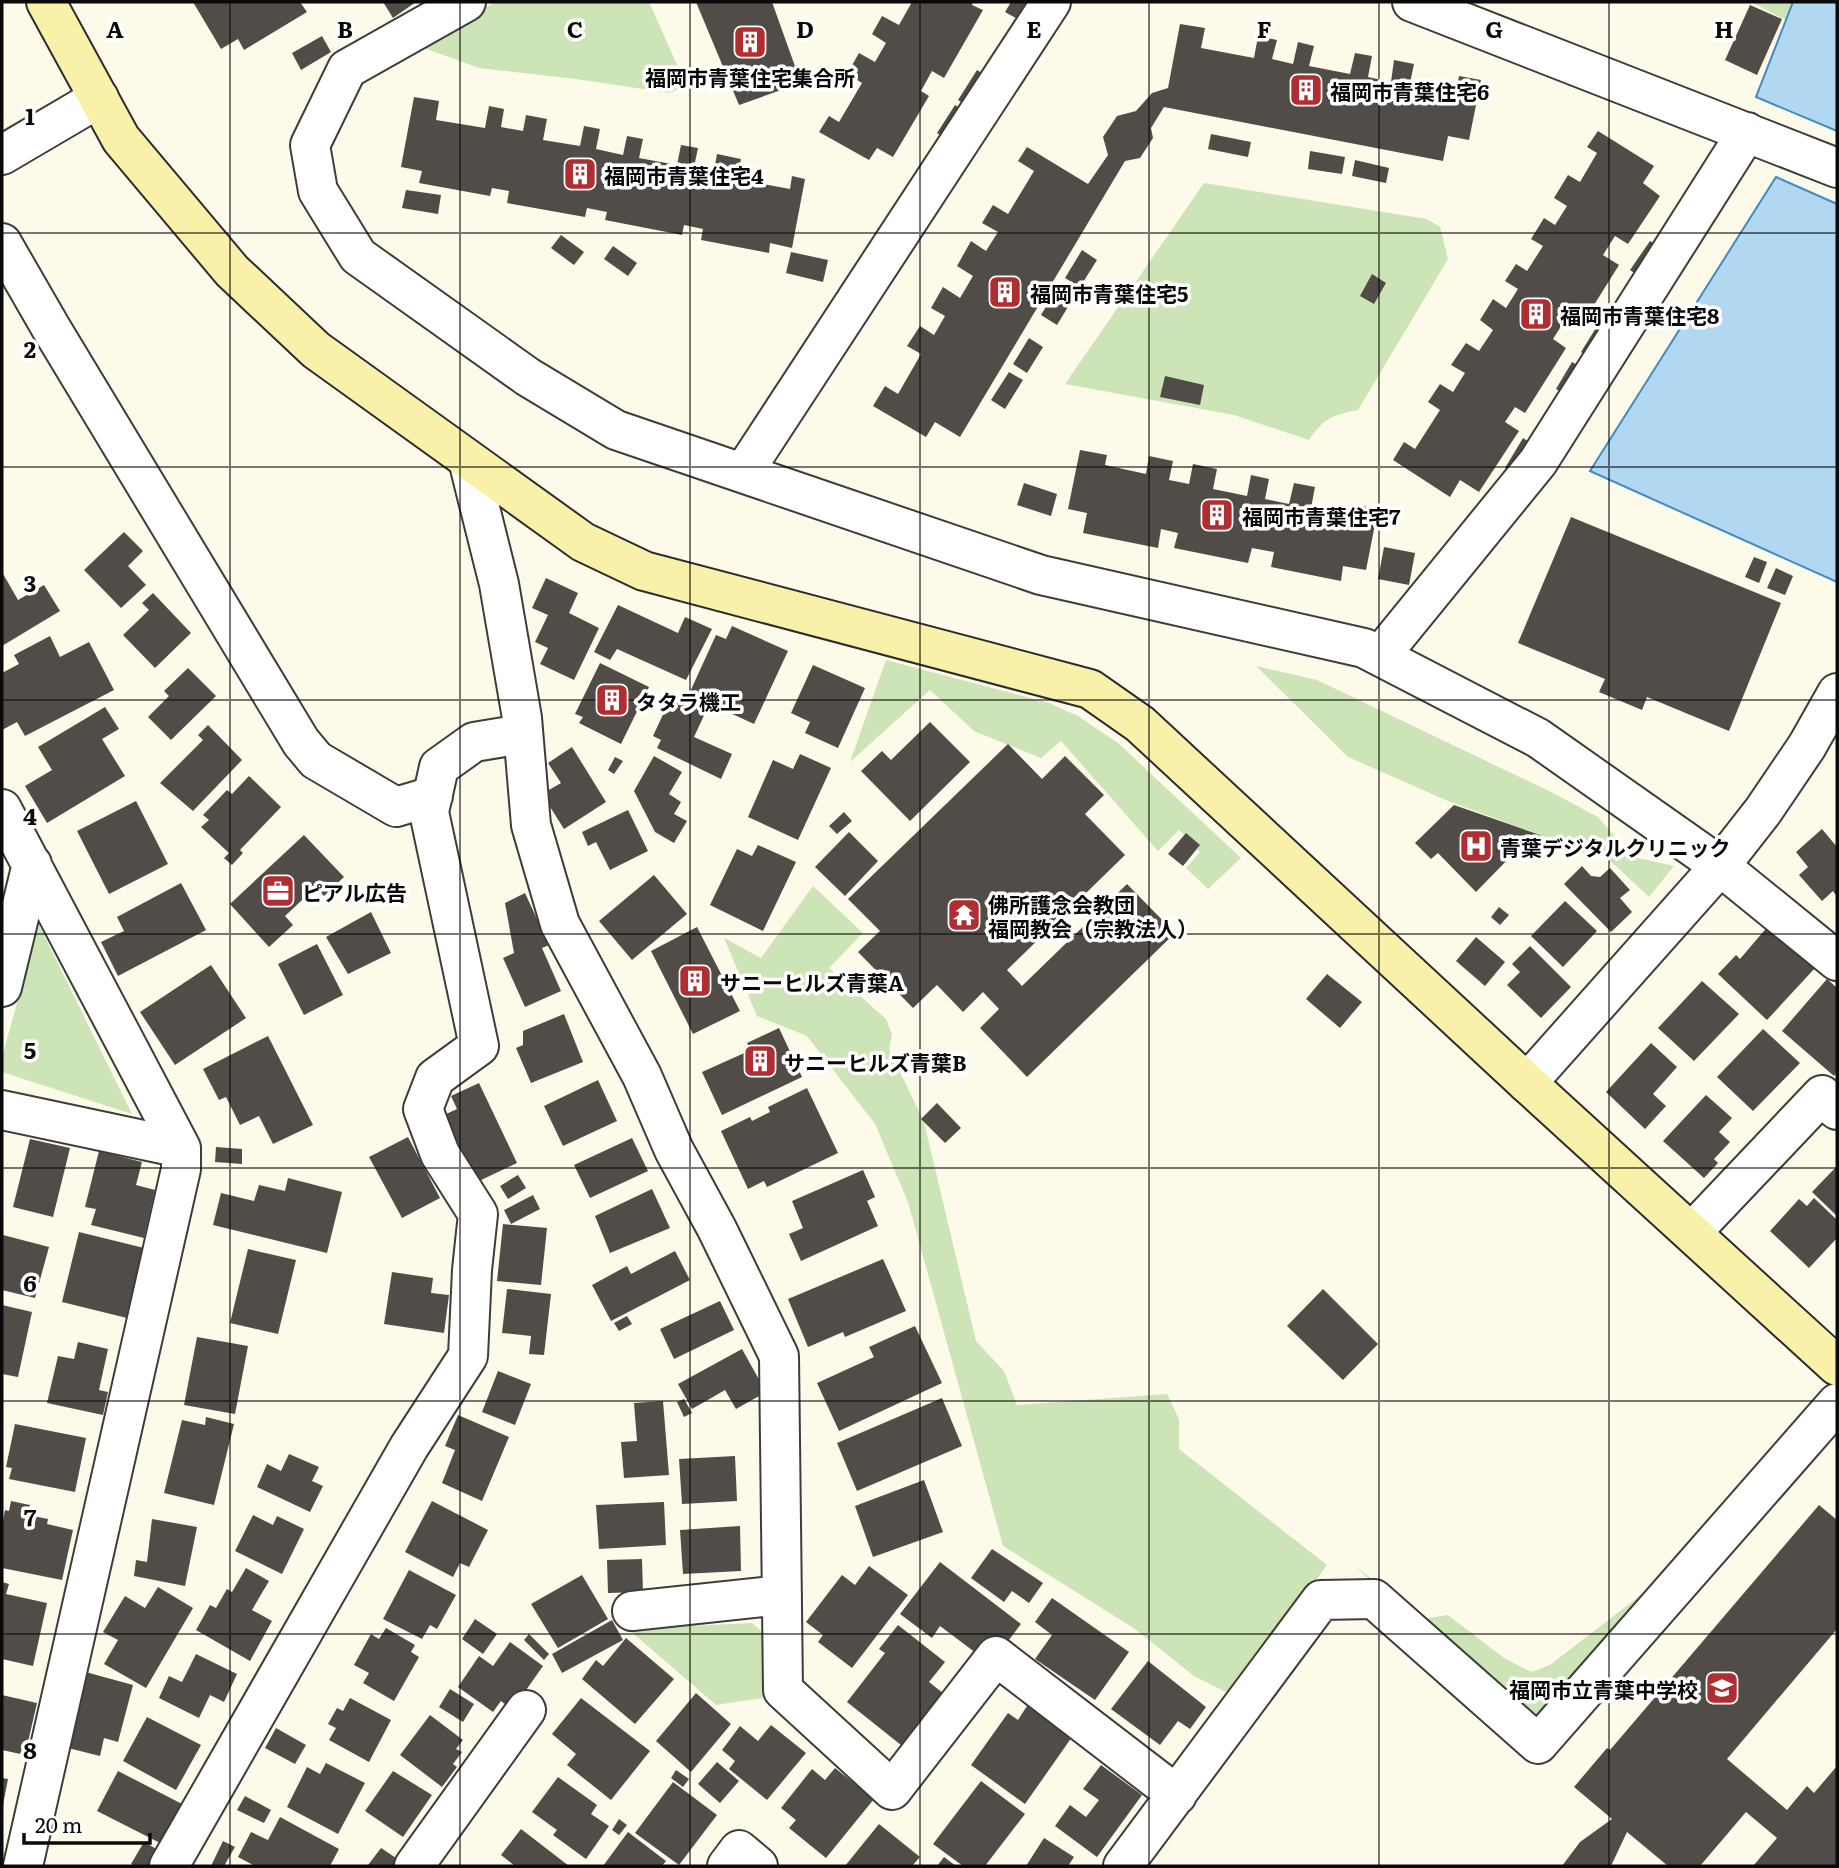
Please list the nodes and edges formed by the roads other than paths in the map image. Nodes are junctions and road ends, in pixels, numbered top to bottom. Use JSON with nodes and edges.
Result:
{"nodes":[{"id":1,"x":46,"y":2,"type":"edge"},
{"id":2,"x":466,"y":2,"type":"edge"},
{"id":3,"x":1051,"y":2,"type":"edge"},
{"id":4,"x":1412,"y":2,"type":"edge"},
{"id":5,"x":99,"y":98,"type":"junction"},
{"id":6,"x":1747,"y":132,"type":"junction"},
{"id":7,"x":2,"y":155,"type":"edge"},
{"id":8,"x":1837,"y":168,"type":"edge"},
{"id":9,"x":2,"y":243,"type":"edge"},
{"id":10,"x":468,"y":460,"type":"junction"},
{"id":11,"x":743,"y":473,"type":"junction"},
{"id":12,"x":1380,"y":656,"type":"junction"},
{"id":13,"x":1837,"y":693,"type":"edge"},
{"id":14,"x":523,"y":734,"type":"junction"},
{"id":15,"x":432,"y":796,"type":"junction"},
{"id":16,"x":2,"y":809,"type":"edge"},
{"id":17,"x":32,"y":864,"type":"junction"},
{"id":18,"x":1720,"y":866,"type":"junction"},
{"id":19,"x":1835,"y":955,"type":"edge"},
{"id":20,"x":2,"y":987,"type":"edge"},
{"id":21,"x":1527,"y":1083,"type":"junction"},
{"id":22,"x":2,"y":1110,"type":"edge"},
{"id":23,"x":1837,"y":1110,"type":"edge"},
{"id":24,"x":181,"y":1148,"type":"junction"},
{"id":25,"x":1692,"y":1232,"type":"junction"},
{"id":26,"x":1837,"y":1366,"type":"edge"},
{"id":27,"x":1837,"y":1403,"type":"edge"},
{"id":28,"x":782,"y":1595,"type":"junction"},
{"id":29,"x":632,"y":1611,"type":"dead end"},
{"id":30,"x":526,"y":1710,"type":"dead end"},
{"id":31,"x":1177,"y":1795,"type":"junction"},
{"id":32,"x":2,"y":1862,"type":"edge"},
{"id":33,"x":23,"y":1866,"type":"edge"},
{"id":34,"x":169,"y":1866,"type":"edge"},
{"id":35,"x":414,"y":1866,"type":"edge"},
{"id":36,"x":727,"y":1866,"type":"edge"},
{"id":37,"x":758,"y":1866,"type":"edge"},
{"id":38,"x":1123,"y":1866,"type":"edge"}],
"edges":[{"from":1,"to":5,"type":"street"},
{"from":2,"to":11,"type":"street"},
{"from":3,"to":11,"type":"street"},
{"from":4,"to":6,"type":"street"},
{"from":5,"to":7,"type":"street"},
{"from":5,"to":10,"type":"street"},
{"from":6,"to":8,"type":"street"},
{"from":6,"to":12,"type":"street"},
{"from":9,"to":15,"type":"street"},
{"from":10,"to":14,"type":"street"},
{"from":10,"to":21,"type":"street"},
{"from":11,"to":12,"type":"street"},
{"from":12,"to":18,"type":"street"},
{"from":13,"to":18,"type":"street"},
{"from":14,"to":15,"type":"street"},
{"from":14,"to":28,"type":"street"},
{"from":15,"to":34,"type":"street"},
{"from":16,"to":17,"type":"street"},
{"from":17,"to":20,"type":"street"},
{"from":17,"to":24,"type":"street"},
{"from":18,"to":19,"type":"street"},
{"from":18,"to":21,"type":"street"},
{"from":21,"to":25,"type":"street"},
{"from":22,"to":24,"type":"street"},
{"from":23,"to":25,"type":"street"},
{"from":24,"to":33,"type":"street"},
{"from":25,"to":26,"type":"street"},
{"from":27,"to":31,"type":"street"},
{"from":28,"to":29,"type":"street"},
{"from":28,"to":31,"type":"street"},
{"from":30,"to":35,"type":"street"},
{"from":31,"to":38,"type":"street"},
{"from":32,"to":33,"type":"street"},
{"from":36,"to":37,"type":"street"}]}
